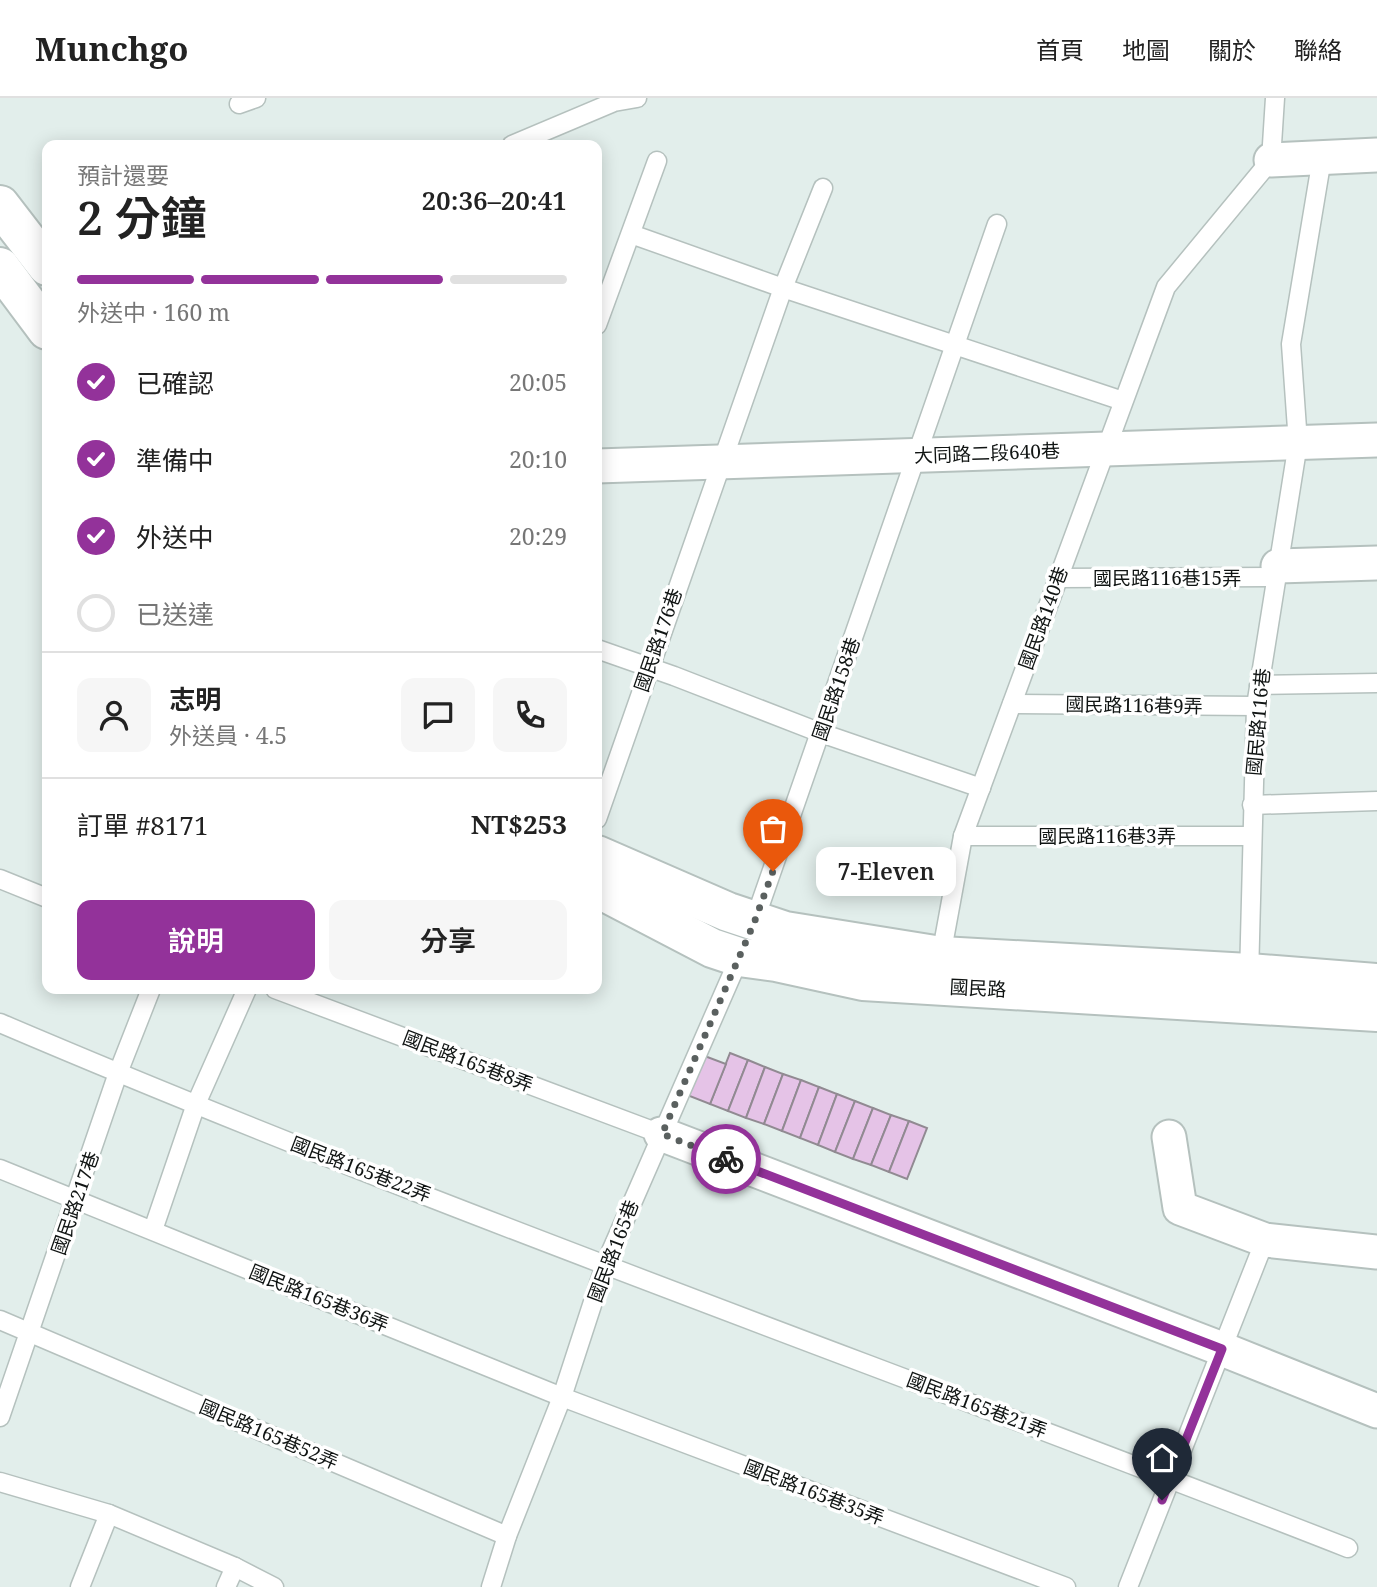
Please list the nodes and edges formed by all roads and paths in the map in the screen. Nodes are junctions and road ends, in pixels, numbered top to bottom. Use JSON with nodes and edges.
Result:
{"nodes":[{"id":1,"x":637,"y":98,"type":"edge"},
{"id":2,"x":1275,"y":98,"type":"edge"},
{"id":3,"x":613,"y":100,"type":"edge"},
{"id":4,"x":523,"y":140,"type":"edge"},
{"id":5,"x":1377,"y":155,"type":"edge"},
{"id":6,"x":1322,"y":158,"type":"junction"},
{"id":7,"x":1271,"y":160,"type":"junction"},
{"id":8,"x":657,"y":161,"type":"dead end"},
{"id":9,"x":823,"y":188,"type":"dead end"},
{"id":10,"x":0,"y":205,"type":"edge"},
{"id":11,"x":997,"y":224,"type":"dead end"},
{"id":12,"x":631,"y":234,"type":"junction"},
{"id":13,"x":42,"y":260,"type":"edge"},
{"id":14,"x":0,"y":267,"type":"edge"},
{"id":15,"x":783,"y":288,"type":"junction"},
{"id":16,"x":602,"y":312,"type":"edge"},
{"id":17,"x":42,"y":323,"type":"edge"},
{"id":18,"x":955,"y":346,"type":"junction"},
{"id":19,"x":1124,"y":401,"type":"junction"},
{"id":20,"x":1377,"y":440,"type":"edge"},
{"id":21,"x":1298,"y":443,"type":"junction"},
{"id":22,"x":1106,"y":449,"type":"junction"},
{"id":23,"x":918,"y":456,"type":"junction"},
{"id":24,"x":721,"y":462,"type":"junction"},
{"id":25,"x":602,"y":466,"type":"edge"},
{"id":26,"x":1377,"y":563,"type":"edge"},
{"id":27,"x":1277,"y":572,"type":"junction"},
{"id":28,"x":1058,"y":578,"type":"junction"},
{"id":29,"x":602,"y":651,"type":"edge"},
{"id":30,"x":649,"y":667,"type":"junction"},
{"id":31,"x":1377,"y":683,"type":"edge"},
{"id":32,"x":1259,"y":685,"type":"junction"},
{"id":33,"x":1012,"y":704,"type":"junction"},
{"id":34,"x":1256,"y":706,"type":"junction"},
{"id":35,"x":821,"y":733,"type":"junction"},
{"id":36,"x":981,"y":788,"type":"junction"},
{"id":37,"x":1377,"y":801,"type":"edge"},
{"id":38,"x":602,"y":804,"type":"edge"},
{"id":39,"x":1252,"y":805,"type":"junction"},
{"id":40,"x":963,"y":836,"type":"junction"},
{"id":41,"x":1251,"y":836,"type":"junction"},
{"id":42,"x":602,"y":857,"type":"edge"},
{"id":43,"x":0,"y":879,"type":"edge"},
{"id":44,"x":602,"y":891,"type":"edge"},
{"id":45,"x":42,"y":896,"type":"edge"},
{"id":46,"x":754,"y":923,"type":"junction"},
{"id":47,"x":942,"y":956,"type":"junction"},
{"id":48,"x":739,"y":957,"type":"junction"},
{"id":49,"x":1377,"y":984,"type":"edge"},
{"id":50,"x":1248,"y":988,"type":"junction"},
{"id":51,"x":149,"y":994,"type":"edge"},
{"id":52,"x":245,"y":994,"type":"edge"},
{"id":53,"x":288,"y":994,"type":"edge"},
{"id":54,"x":1377,"y":1012,"type":"edge"},
{"id":55,"x":0,"y":1023,"type":"edge"},
{"id":56,"x":118,"y":1073,"type":"junction"},
{"id":57,"x":196,"y":1104,"type":"junction"},
{"id":58,"x":662,"y":1134,"type":"junction"},
{"id":59,"x":1169,"y":1136,"type":"dead end"},
{"id":60,"x":0,"y":1169,"type":"edge"},
{"id":61,"x":77,"y":1199,"type":"junction"},
{"id":62,"x":153,"y":1230,"type":"junction"},
{"id":63,"x":1265,"y":1240,"type":"junction"},
{"id":64,"x":1377,"y":1252,"type":"edge"},
{"id":65,"x":605,"y":1265,"type":"junction"},
{"id":66,"x":0,"y":1320,"type":"edge"},
{"id":67,"x":30,"y":1331,"type":"junction"},
{"id":68,"x":1222,"y":1349,"type":"junction"},
{"id":69,"x":562,"y":1397,"type":"junction"},
{"id":70,"x":1377,"y":1411,"type":"edge"},
{"id":71,"x":0,"y":1417,"type":"edge"},
{"id":72,"x":1171,"y":1479,"type":"junction"},
{"id":73,"x":0,"y":1482,"type":"edge"},
{"id":74,"x":109,"y":1514,"type":"junction"},
{"id":75,"x":507,"y":1536,"type":"junction"},
{"id":76,"x":1348,"y":1548,"type":"dead end"},
{"id":77,"x":235,"y":1567,"type":"junction"},
{"id":78,"x":80,"y":1587,"type":"edge"},
{"id":79,"x":226,"y":1587,"type":"edge"},
{"id":80,"x":274,"y":1587,"type":"edge"},
{"id":81,"x":491,"y":1587,"type":"edge"},
{"id":82,"x":1066,"y":1587,"type":"edge"},
{"id":83,"x":1128,"y":1587,"type":"edge"}],
"edges":[{"from":1,"to":3,"type":"lane"},
{"from":2,"to":7,"type":"lane"},
{"from":3,"to":4,"type":"lane"},
{"from":5,"to":6,"type":"street"},
{"from":6,"to":7,"type":"street"},
{"from":6,"to":21,"type":"lane","name":"國民路116巷"},
{"from":7,"to":19,"type":"lane","name":"國民路140巷"},
{"from":8,"to":12,"type":"lane"},
{"from":9,"to":15,"type":"lane","name":"國民路176巷"},
{"from":10,"to":13,"type":"street"},
{"from":11,"to":18,"type":"lane","name":"國民路158巷"},
{"from":12,"to":15,"type":"lane"},
{"from":12,"to":16,"type":"lane"},
{"from":14,"to":17,"type":"street"},
{"from":15,"to":18,"type":"lane"},
{"from":15,"to":24,"type":"lane","name":"國民路176巷"},
{"from":18,"to":19,"type":"lane"},
{"from":18,"to":23,"type":"lane","name":"國民路158巷"},
{"from":19,"to":22,"type":"lane","name":"國民路140巷"},
{"from":20,"to":21,"type":"street","name":"大同路二段640巷"},
{"from":21,"to":22,"type":"street","name":"大同路二段640巷"},
{"from":21,"to":27,"type":"lane","name":"國民路116巷"},
{"from":22,"to":23,"type":"street","name":"大同路二段640巷"},
{"from":22,"to":28,"type":"lane","name":"國民路140巷"},
{"from":23,"to":24,"type":"street","name":"大同路二段640巷"},
{"from":23,"to":35,"type":"lane","name":"國民路158巷"},
{"from":24,"to":25,"type":"street","name":"大同路二段640巷"},
{"from":24,"to":30,"type":"lane","name":"國民路176巷"},
{"from":26,"to":27,"type":"street"},
{"from":27,"to":28,"type":"lane","name":"國民路116巷15弄"},
{"from":27,"to":32,"type":"lane","name":"國民路116巷"},
{"from":28,"to":33,"type":"lane","name":"國民路140巷"},
{"from":29,"to":30,"type":"lane"},
{"from":30,"to":35,"type":"lane"},
{"from":30,"to":38,"type":"lane","name":"國民路176巷"},
{"from":31,"to":32,"type":"lane"},
{"from":32,"to":34,"type":"lane","name":"國民路116巷"},
{"from":33,"to":34,"type":"lane","name":"國民路116巷9弄"},
{"from":33,"to":36,"type":"lane","name":"國民路140巷"},
{"from":34,"to":39,"type":"lane","name":"國民路116巷"},
{"from":35,"to":36,"type":"lane"},
{"from":35,"to":46,"type":"lane","name":"國民路158巷"},
{"from":36,"to":40,"type":"lane","name":"國民路140巷"},
{"from":37,"to":39,"type":"lane"},
{"from":39,"to":41,"type":"lane","name":"國民路116巷"},
{"from":40,"to":41,"type":"lane","name":"國民路116巷3弄"},
{"from":40,"to":47,"type":"lane","name":"國民路140巷"},
{"from":41,"to":50,"type":"lane","name":"國民路116巷"},
{"from":42,"to":46,"type":"street","name":"國民路"},
{"from":43,"to":45,"type":"lane"},
{"from":44,"to":48,"type":"street","name":"國民路"},
{"from":46,"to":47,"type":"street","name":"國民路"},
{"from":46,"to":48,"type":"lane","name":"國民路165巷"},
{"from":47,"to":50,"type":"street","name":"國民路"},
{"from":48,"to":50,"type":"street","name":"國民路"},
{"from":48,"to":58,"type":"lane","name":"國民路165巷"},
{"from":49,"to":50,"type":"street","name":"國民路"},
{"from":50,"to":54,"type":"street","name":"國民路"},
{"from":51,"to":56,"type":"lane","name":"國民路217巷"},
{"from":52,"to":57,"type":"lane"},
{"from":53,"to":58,"type":"lane","name":"國民路165巷8弄"},
{"from":55,"to":56,"type":"lane","name":"國民路165巷22弄"},
{"from":56,"to":57,"type":"lane","name":"國民路165巷22弄"},
{"from":56,"to":61,"type":"lane","name":"國民路217巷"},
{"from":57,"to":62,"type":"lane"},
{"from":57,"to":65,"type":"lane","name":"國民路165巷22弄"},
{"from":58,"to":65,"type":"lane","name":"國民路165巷"},
{"from":58,"to":68,"type":"street"},
{"from":59,"to":63,"type":"street"},
{"from":60,"to":61,"type":"lane","name":"國民路165巷36弄"},
{"from":61,"to":62,"type":"lane","name":"國民路165巷36弄"},
{"from":61,"to":67,"type":"lane","name":"國民路217巷"},
{"from":62,"to":69,"type":"lane","name":"國民路165巷36弄"},
{"from":63,"to":64,"type":"street"},
{"from":63,"to":68,"type":"lane"},
{"from":65,"to":69,"type":"lane","name":"國民路165巷"},
{"from":65,"to":72,"type":"lane","name":"國民路165巷21弄"},
{"from":66,"to":67,"type":"lane","name":"國民路165巷52弄"},
{"from":67,"to":71,"type":"lane","name":"國民路217巷"},
{"from":67,"to":75,"type":"lane","name":"國民路165巷52弄"},
{"from":68,"to":70,"type":"street"},
{"from":68,"to":72,"type":"lane"},
{"from":69,"to":75,"type":"lane","name":"國民路165巷"},
{"from":69,"to":82,"type":"lane","name":"國民路165巷35弄"},
{"from":72,"to":76,"type":"lane","name":"國民路165巷21弄"},
{"from":72,"to":83,"type":"lane"},
{"from":73,"to":74,"type":"lane"},
{"from":74,"to":77,"type":"lane"},
{"from":74,"to":78,"type":"lane"},
{"from":75,"to":81,"type":"lane","name":"國民路165巷"},
{"from":77,"to":79,"type":"lane"},
{"from":77,"to":80,"type":"lane"}]}
